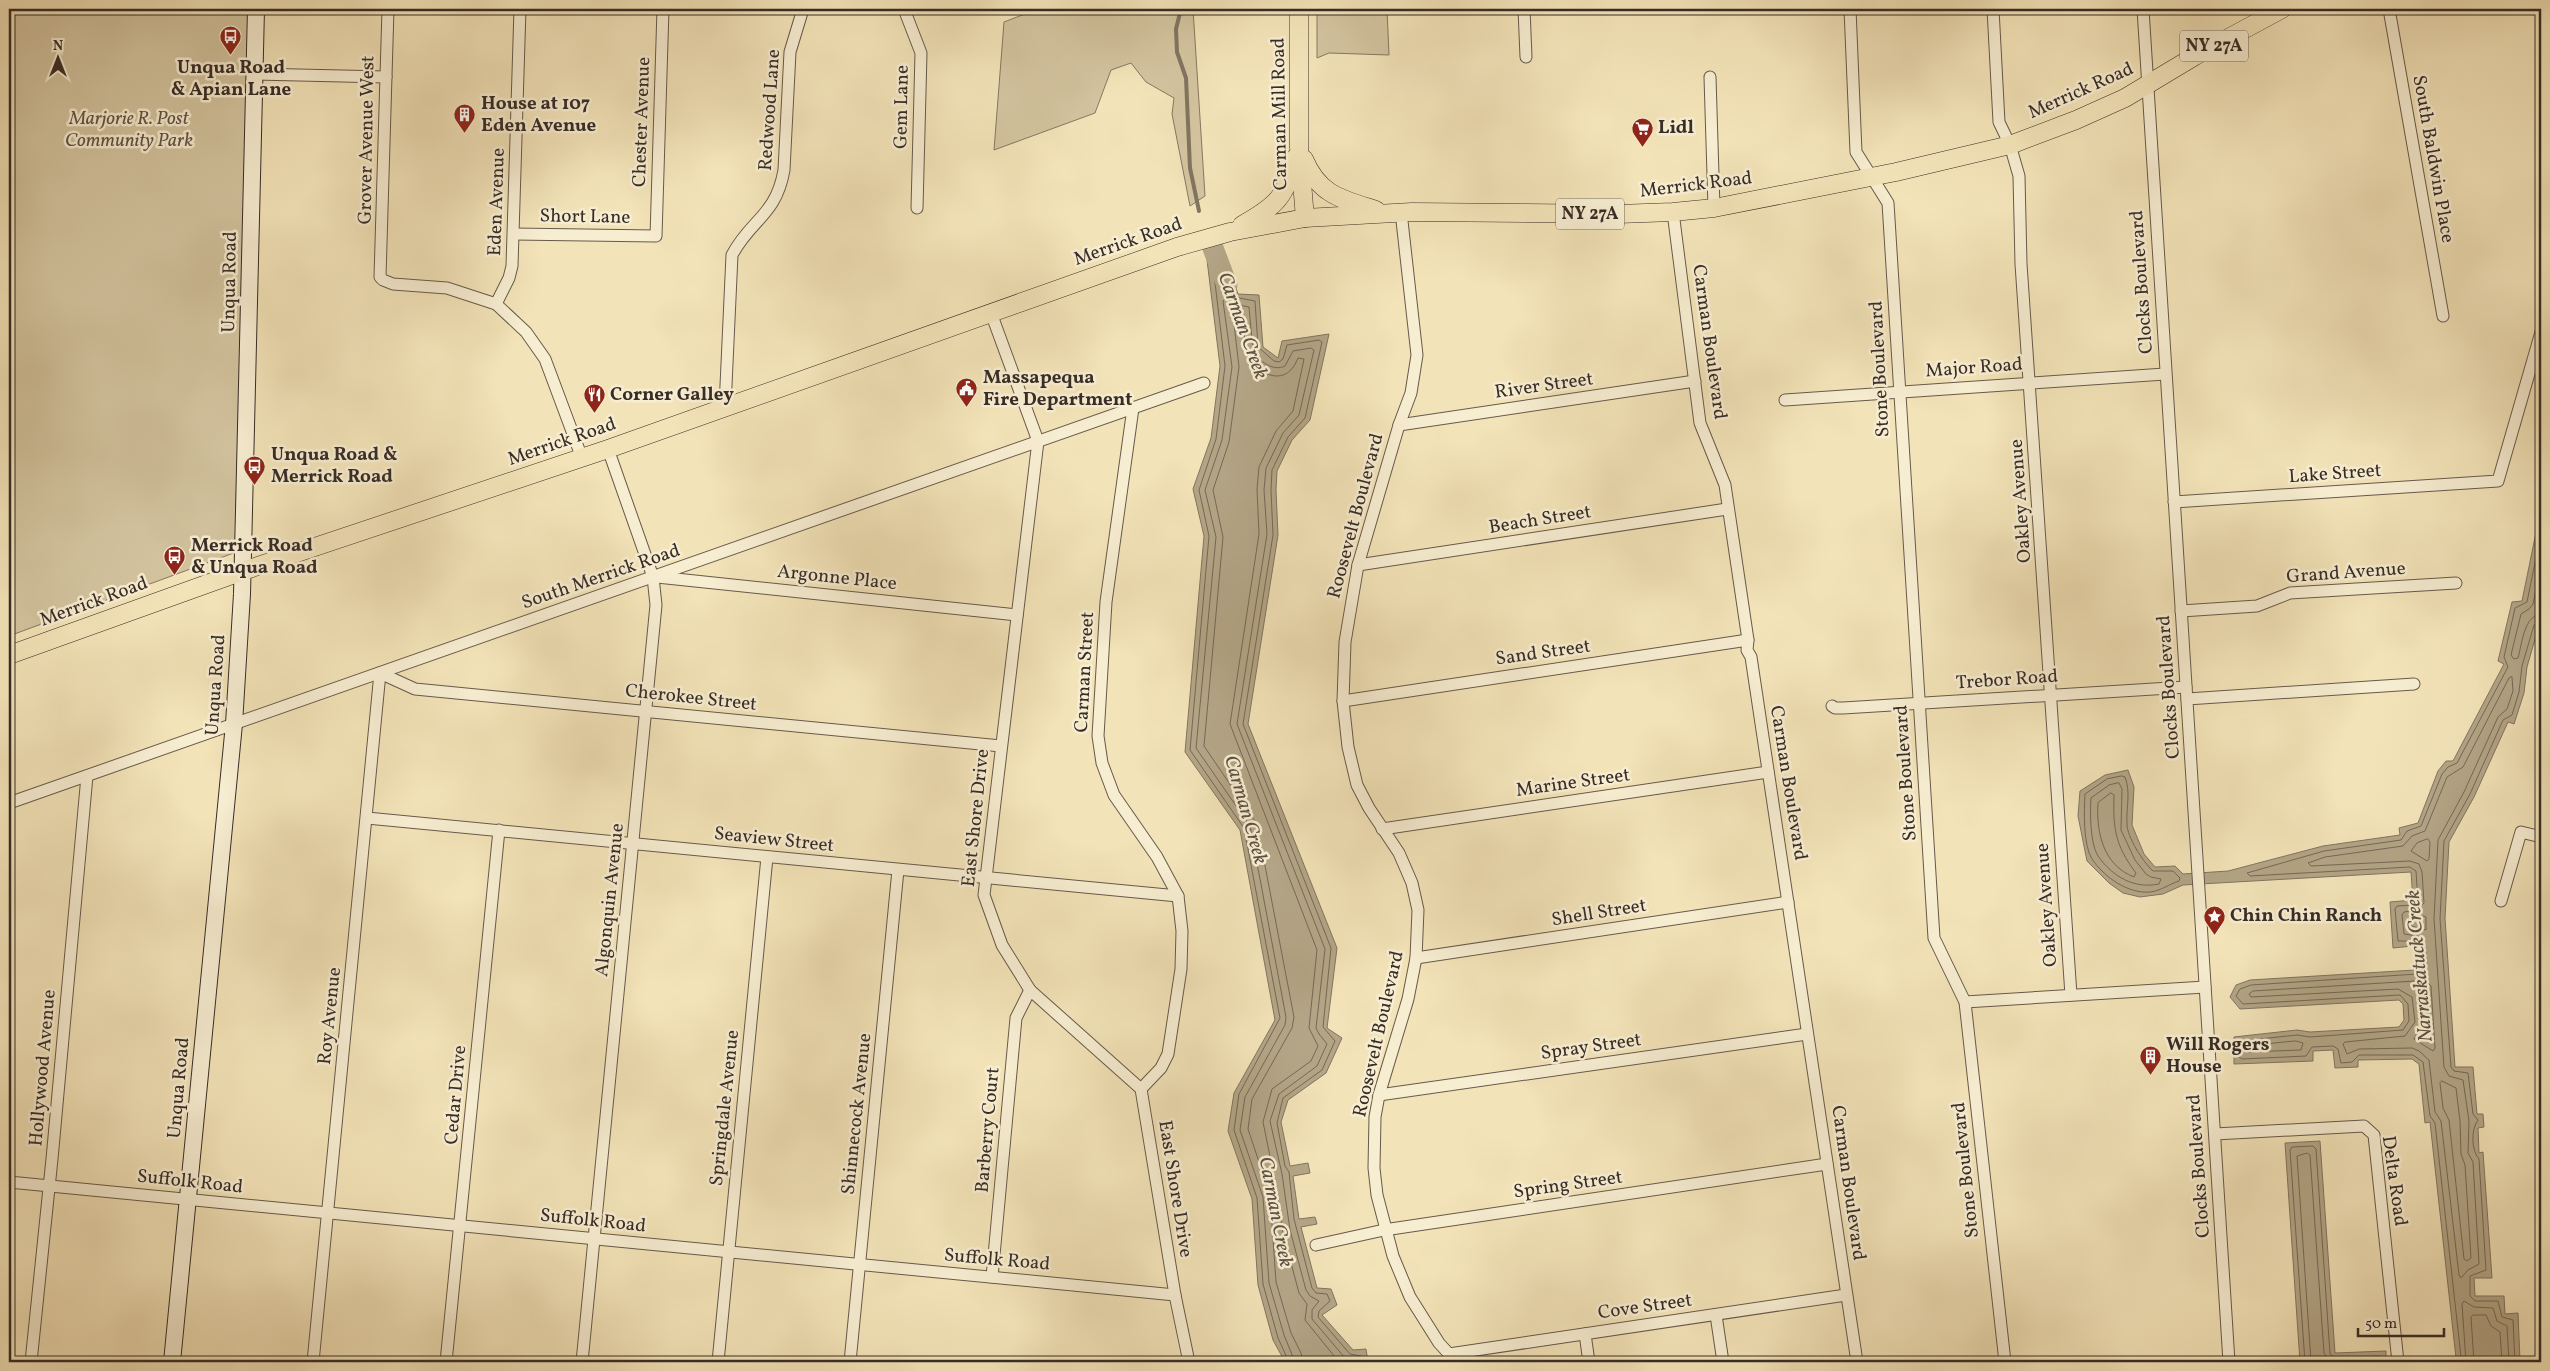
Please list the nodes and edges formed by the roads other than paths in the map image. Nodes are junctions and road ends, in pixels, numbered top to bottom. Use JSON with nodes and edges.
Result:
{"nodes":[{"id":1,"x":256,"y":9,"type":"edge"},
{"id":2,"x":388,"y":9,"type":"edge"},
{"id":3,"x":520,"y":9,"type":"edge"},
{"id":4,"x":663,"y":9,"type":"edge"},
{"id":5,"x":803,"y":9,"type":"edge"},
{"id":6,"x":904,"y":9,"type":"edge"},
{"id":7,"x":1299,"y":9,"type":"edge"},
{"id":8,"x":1524,"y":9,"type":"edge"},
{"id":9,"x":1850,"y":9,"type":"edge"},
{"id":10,"x":1992,"y":9,"type":"edge"},
{"id":11,"x":2143,"y":9,"type":"edge"},
{"id":12,"x":2282,"y":9,"type":"edge"},
{"id":13,"x":2389,"y":9,"type":"edge"},
{"id":14,"x":2540,"y":9,"type":"edge"},
{"id":15,"x":2541,"y":13,"type":"edge"},
{"id":16,"x":1526,"y":57,"type":"dead end"},
{"id":17,"x":255,"y":74,"type":"junction"},
{"id":18,"x":386,"y":77,"type":"junction"},
{"id":19,"x":1710,"y":77,"type":"dead end"},
{"id":20,"x":2147,"y":85,"type":"junction"},
{"id":21,"x":2010,"y":145,"type":"junction"},
{"id":22,"x":1299,"y":147,"type":"junction"},
{"id":23,"x":1872,"y":177,"type":"junction"},
{"id":24,"x":917,"y":208,"type":"dead end"},
{"id":25,"x":1714,"y":208,"type":"junction"},
{"id":26,"x":1673,"y":212,"type":"junction"},
{"id":27,"x":1394,"y":213,"type":"junction"},
{"id":28,"x":1305,"y":218,"type":"junction"},
{"id":29,"x":1230,"y":232,"type":"junction"},
{"id":30,"x":514,"y":234,"type":"junction"},
{"id":31,"x":656,"y":236,"type":"joint"},
{"id":32,"x":496,"y":304,"type":"junction"},
{"id":33,"x":991,"y":313,"type":"junction"},
{"id":34,"x":2443,"y":316,"type":"dead end"},
{"id":35,"x":2541,"y":332,"type":"edge"},
{"id":36,"x":2165,"y":374,"type":"junction"},
{"id":37,"x":1695,"y":381,"type":"junction"},
{"id":38,"x":2030,"y":382,"type":"junction"},
{"id":39,"x":1204,"y":383,"type":"dead end"},
{"id":40,"x":1899,"y":391,"type":"junction"},
{"id":41,"x":1785,"y":400,"type":"dead end"},
{"id":42,"x":725,"y":407,"type":"junction"},
{"id":43,"x":1133,"y":408,"type":"junction"},
{"id":44,"x":1398,"y":425,"type":"junction"},
{"id":45,"x":1038,"y":441,"type":"junction"},
{"id":46,"x":608,"y":449,"type":"junction"},
{"id":47,"x":582,"y":458,"type":"junction"},
{"id":48,"x":2174,"y":502,"type":"junction"},
{"id":49,"x":1727,"y":509,"type":"junction"},
{"id":50,"x":1358,"y":565,"type":"junction"},
{"id":51,"x":243,"y":571,"type":"junction"},
{"id":52,"x":653,"y":577,"type":"junction"},
{"id":53,"x":2456,"y":582,"type":"dead end"},
{"id":54,"x":2181,"y":611,"type":"junction"},
{"id":55,"x":1017,"y":615,"type":"junction"},
{"id":56,"x":1748,"y":640,"type":"junction"},
{"id":57,"x":9,"y":655,"type":"edge"},
{"id":58,"x":380,"y":673,"type":"junction"},
{"id":59,"x":2414,"y":684,"type":"dead end"},
{"id":60,"x":2186,"y":687,"type":"junction"},
{"id":61,"x":2051,"y":695,"type":"junction"},
{"id":62,"x":2187,"y":699,"type":"junction"},
{"id":63,"x":1343,"y":701,"type":"junction"},
{"id":64,"x":1919,"y":703,"type":"junction"},
{"id":65,"x":1832,"y":706,"type":"dead end"},
{"id":66,"x":646,"y":711,"type":"junction"},
{"id":67,"x":234,"y":724,"type":"junction"},
{"id":68,"x":1001,"y":746,"type":"junction"},
{"id":69,"x":1768,"y":772,"type":"junction"},
{"id":70,"x":87,"y":776,"type":"junction"},
{"id":71,"x":9,"y":804,"type":"edge"},
{"id":72,"x":367,"y":818,"type":"junction"},
{"id":73,"x":1382,"y":829,"type":"junction"},
{"id":74,"x":499,"y":830,"type":"junction"},
{"id":75,"x":2541,"y":837,"type":"edge"},
{"id":76,"x":633,"y":844,"type":"junction"},
{"id":77,"x":767,"y":857,"type":"junction"},
{"id":78,"x":898,"y":870,"type":"junction"},
{"id":79,"x":984,"y":878,"type":"junction"},
{"id":80,"x":1178,"y":896,"type":"junction"},
{"id":81,"x":1788,"y":902,"type":"junction"},
{"id":82,"x":2501,"y":902,"type":"dead end"},
{"id":83,"x":1416,"y":958,"type":"junction"},
{"id":84,"x":2205,"y":987,"type":"junction"},
{"id":85,"x":1030,"y":990,"type":"junction"},
{"id":86,"x":2071,"y":995,"type":"junction"},
{"id":87,"x":1965,"y":1002,"type":"junction"},
{"id":88,"x":1807,"y":1034,"type":"junction"},
{"id":89,"x":1141,"y":1089,"type":"junction"},
{"id":90,"x":1379,"y":1095,"type":"junction"},
{"id":91,"x":2215,"y":1134,"type":"junction"},
{"id":92,"x":1827,"y":1164,"type":"junction"},
{"id":93,"x":9,"y":1182,"type":"edge"},
{"id":94,"x":49,"y":1186,"type":"junction"},
{"id":95,"x":188,"y":1199,"type":"junction"},
{"id":96,"x":328,"y":1213,"type":"junction"},
{"id":97,"x":459,"y":1226,"type":"junction"},
{"id":98,"x":1384,"y":1230,"type":"junction"},
{"id":99,"x":594,"y":1238,"type":"junction"},
{"id":100,"x":1316,"y":1246,"type":"dead end"},
{"id":101,"x":728,"y":1252,"type":"junction"},
{"id":102,"x":860,"y":1265,"type":"junction"},
{"id":103,"x":992,"y":1277,"type":"junction"},
{"id":104,"x":1175,"y":1295,"type":"junction"},
{"id":105,"x":1846,"y":1295,"type":"junction"},
{"id":106,"x":1716,"y":1314,"type":"junction"},
{"id":107,"x":1585,"y":1334,"type":"junction"},
{"id":108,"x":1450,"y":1358,"type":"edge"},
{"id":109,"x":31,"y":1362,"type":"edge"},
{"id":110,"x":172,"y":1362,"type":"edge"},
{"id":111,"x":312,"y":1362,"type":"edge"},
{"id":112,"x":446,"y":1362,"type":"edge"},
{"id":113,"x":582,"y":1362,"type":"edge"},
{"id":114,"x":718,"y":1362,"type":"edge"},
{"id":115,"x":850,"y":1362,"type":"edge"},
{"id":116,"x":1189,"y":1362,"type":"edge"},
{"id":117,"x":1589,"y":1362,"type":"edge"},
{"id":118,"x":1723,"y":1362,"type":"edge"},
{"id":119,"x":1857,"y":1362,"type":"edge"},
{"id":120,"x":2005,"y":1362,"type":"edge"},
{"id":121,"x":2229,"y":1362,"type":"edge"},
{"id":122,"x":2398,"y":1362,"type":"edge"}],
"edges":[{"from":1,"to":17,"type":"street","name":"Unqua Road"},
{"from":2,"to":18,"type":"street","name":"Grover Avenue West"},
{"from":3,"to":30,"type":"street","name":"Eden Avenue"},
{"from":4,"to":31,"type":"street","name":"Chester Avenue"},
{"from":5,"to":42,"type":"street","name":"Redwood Lane"},
{"from":6,"to":24,"type":"street","name":"Gem Lane"},
{"from":7,"to":22,"type":"main road","name":"Carman Mill Road"},
{"from":8,"to":16,"type":"street"},
{"from":9,"to":23,"type":"street","name":"Stone Boulevard"},
{"from":10,"to":21,"type":"street","name":"Oakley Avenue"},
{"from":11,"to":20,"type":"street","name":"Clocks Boulevard"},
{"from":12,"to":20,"type":"main road","name":"Merrick Road","number":"NY 27A"},
{"from":13,"to":34,"type":"street","name":"South Baldwin Place"},
{"from":14,"to":15,"type":"street"},
{"from":17,"to":18,"type":"street"},
{"from":17,"to":51,"type":"street","name":"Unqua Road"},
{"from":18,"to":32,"type":"street","name":"Grover Avenue West"},
{"from":19,"to":25,"type":"street"},
{"from":20,"to":21,"type":"main road","name":"Merrick Road","number":"NY 27A"},
{"from":20,"to":36,"type":"street","name":"Clocks Boulevard"},
{"from":21,"to":23,"type":"main road","name":"Merrick Road","number":"NY 27A"},
{"from":21,"to":38,"type":"street","name":"Oakley Avenue"},
{"from":22,"to":27,"type":"main road"},
{"from":22,"to":28,"type":"main road","name":"Carman Mill Road"},
{"from":22,"to":29,"type":"main road"},
{"from":23,"to":25,"type":"main road","name":"Merrick Road","number":"NY 27A"},
{"from":23,"to":40,"type":"street","name":"Stone Boulevard"},
{"from":25,"to":26,"type":"main road","name":"Merrick Road","number":"NY 27A"},
{"from":26,"to":27,"type":"main road","name":"Merrick Road","number":"NY 27A"},
{"from":26,"to":37,"type":"street","name":"Carman Boulevard"},
{"from":27,"to":28,"type":"main road","name":"Merrick Road","number":"NY 27A"},
{"from":27,"to":44,"type":"street","name":"Roosevelt Boulevard"},
{"from":28,"to":29,"type":"main road","name":"Merrick Road"},
{"from":29,"to":33,"type":"main road","name":"Merrick Road"},
{"from":30,"to":31,"type":"street","name":"Short Lane"},
{"from":30,"to":32,"type":"street","name":"Eden Avenue"},
{"from":32,"to":47,"type":"street"},
{"from":33,"to":42,"type":"main road","name":"Merrick Road"},
{"from":33,"to":45,"type":"street","name":"East Shore Drive"},
{"from":35,"to":48,"type":"street","name":"Lake Street"},
{"from":36,"to":38,"type":"street","name":"Major Road"},
{"from":36,"to":48,"type":"street","name":"Clocks Boulevard"},
{"from":37,"to":44,"type":"street","name":"River Street"},
{"from":37,"to":49,"type":"street","name":"Carman Boulevard"},
{"from":38,"to":40,"type":"street","name":"Major Road"},
{"from":38,"to":61,"type":"street","name":"Oakley Avenue"},
{"from":39,"to":43,"type":"street","name":"South Merrick Road"},
{"from":40,"to":41,"type":"street","name":"Major Road"},
{"from":40,"to":64,"type":"street","name":"Stone Boulevard"},
{"from":42,"to":46,"type":"main road","name":"Merrick Road"},
{"from":43,"to":45,"type":"street","name":"South Merrick Road"},
{"from":43,"to":80,"type":"street","name":"Carman Street"},
{"from":44,"to":50,"type":"street","name":"Roosevelt Boulevard"},
{"from":45,"to":52,"type":"street","name":"South Merrick Road"},
{"from":45,"to":55,"type":"street","name":"East Shore Drive"},
{"from":46,"to":47,"type":"main road","name":"Merrick Road"},
{"from":46,"to":52,"type":"street","name":"Algonquin Avenue"},
{"from":47,"to":51,"type":"main road","name":"Merrick Road"},
{"from":48,"to":54,"type":"street","name":"Clocks Boulevard"},
{"from":49,"to":50,"type":"street","name":"Beach Street"},
{"from":49,"to":56,"type":"street","name":"Carman Boulevard"},
{"from":50,"to":63,"type":"street","name":"Roosevelt Boulevard"},
{"from":51,"to":57,"type":"main road","name":"Merrick Road"},
{"from":51,"to":67,"type":"street","name":"Unqua Road"},
{"from":52,"to":55,"type":"street","name":"Argonne Place"},
{"from":52,"to":58,"type":"street","name":"South Merrick Road"},
{"from":52,"to":66,"type":"street","name":"Algonquin Avenue"},
{"from":53,"to":54,"type":"street","name":"Grand Avenue"},
{"from":54,"to":60,"type":"street","name":"Clocks Boulevard"},
{"from":55,"to":68,"type":"street","name":"East Shore Drive"},
{"from":56,"to":63,"type":"street","name":"Sand Street"},
{"from":56,"to":69,"type":"street","name":"Carman Boulevard"},
{"from":58,"to":66,"type":"street","name":"Cherokee Street"},
{"from":58,"to":67,"type":"street","name":"South Merrick Road"},
{"from":58,"to":72,"type":"street","name":"Roy Avenue"},
{"from":59,"to":62,"type":"street"},
{"from":60,"to":61,"type":"street","name":"Trebor Road"},
{"from":60,"to":62,"type":"street","name":"Clocks Boulevard"},
{"from":61,"to":64,"type":"street","name":"Trebor Road"},
{"from":61,"to":86,"type":"street","name":"Oakley Avenue"},
{"from":62,"to":84,"type":"street","name":"Clocks Boulevard"},
{"from":63,"to":73,"type":"street","name":"Roosevelt Boulevard"},
{"from":64,"to":65,"type":"street","name":"Trebor Road"},
{"from":64,"to":87,"type":"street","name":"Stone Boulevard"},
{"from":66,"to":68,"type":"street","name":"Cherokee Street"},
{"from":66,"to":76,"type":"street","name":"Algonquin Avenue"},
{"from":67,"to":70,"type":"street","name":"South Merrick Road"},
{"from":67,"to":95,"type":"street","name":"Unqua Road"},
{"from":68,"to":79,"type":"street","name":"East Shore Drive"},
{"from":69,"to":73,"type":"street","name":"Marine Street"},
{"from":69,"to":81,"type":"street","name":"Carman Boulevard"},
{"from":70,"to":71,"type":"street","name":"South Merrick Road"},
{"from":70,"to":94,"type":"street","name":"Hollywood Avenue"},
{"from":72,"to":74,"type":"street","name":"Seaview Street"},
{"from":72,"to":96,"type":"street","name":"Roy Avenue"},
{"from":73,"to":83,"type":"street","name":"Roosevelt Boulevard"},
{"from":74,"to":76,"type":"street","name":"Seaview Street"},
{"from":74,"to":97,"type":"street","name":"Cedar Drive"},
{"from":75,"to":82,"type":"street"},
{"from":76,"to":77,"type":"street","name":"Seaview Street"},
{"from":76,"to":99,"type":"street","name":"Algonquin Avenue"},
{"from":77,"to":78,"type":"street","name":"Seaview Street"},
{"from":77,"to":101,"type":"street","name":"Springdale Avenue"},
{"from":78,"to":79,"type":"street","name":"Seaview Street"},
{"from":78,"to":102,"type":"street","name":"Shinnecock Avenue"},
{"from":79,"to":80,"type":"street","name":"Seaview Street"},
{"from":79,"to":85,"type":"street","name":"East Shore Drive"},
{"from":80,"to":89,"type":"street","name":"Carman Street"},
{"from":81,"to":83,"type":"street","name":"Shell Street"},
{"from":81,"to":88,"type":"street","name":"Carman Boulevard"},
{"from":83,"to":90,"type":"street","name":"Roosevelt Boulevard"},
{"from":84,"to":86,"type":"street"},
{"from":84,"to":91,"type":"street","name":"Clocks Boulevard"},
{"from":85,"to":89,"type":"street","name":"East Shore Drive"},
{"from":85,"to":103,"type":"street","name":"Barberry Court"},
{"from":86,"to":87,"type":"street"},
{"from":87,"to":120,"type":"street","name":"Stone Boulevard"},
{"from":88,"to":90,"type":"street","name":"Spray Street"},
{"from":88,"to":92,"type":"street","name":"Carman Boulevard"},
{"from":89,"to":104,"type":"street","name":"East Shore Drive"},
{"from":90,"to":98,"type":"street","name":"Roosevelt Boulevard"},
{"from":91,"to":121,"type":"street","name":"Clocks Boulevard"},
{"from":91,"to":122,"type":"street","name":"Delta Road"},
{"from":92,"to":98,"type":"street","name":"Spring Street"},
{"from":92,"to":105,"type":"street","name":"Carman Boulevard"},
{"from":93,"to":94,"type":"street","name":"Suffolk Road"},
{"from":94,"to":95,"type":"street","name":"Suffolk Road"},
{"from":94,"to":109,"type":"street","name":"Hollywood Avenue"},
{"from":95,"to":96,"type":"street","name":"Suffolk Road"},
{"from":95,"to":110,"type":"street","name":"Unqua Road"},
{"from":96,"to":97,"type":"street","name":"Suffolk Road"},
{"from":96,"to":111,"type":"street","name":"Roy Avenue"},
{"from":97,"to":99,"type":"street","name":"Suffolk Road"},
{"from":97,"to":112,"type":"street","name":"Cedar Drive"},
{"from":98,"to":100,"type":"street","name":"Spring Street"},
{"from":98,"to":108,"type":"street","name":"Roosevelt Boulevard"},
{"from":99,"to":101,"type":"street","name":"Suffolk Road"},
{"from":99,"to":113,"type":"street","name":"Algonquin Avenue"},
{"from":101,"to":102,"type":"street","name":"Suffolk Road"},
{"from":101,"to":114,"type":"street","name":"Springdale Avenue"},
{"from":102,"to":103,"type":"street","name":"Suffolk Road"},
{"from":102,"to":115,"type":"street","name":"Shinnecock Avenue"},
{"from":103,"to":104,"type":"street","name":"Suffolk Road"},
{"from":104,"to":116,"type":"street","name":"East Shore Drive"},
{"from":105,"to":106,"type":"street","name":"Cove Street"},
{"from":105,"to":119,"type":"street","name":"Carman Boulevard"},
{"from":106,"to":107,"type":"street","name":"Cove Street"},
{"from":106,"to":118,"type":"street"},
{"from":107,"to":108,"type":"street","name":"Cove Street"},
{"from":107,"to":117,"type":"street"}]}
